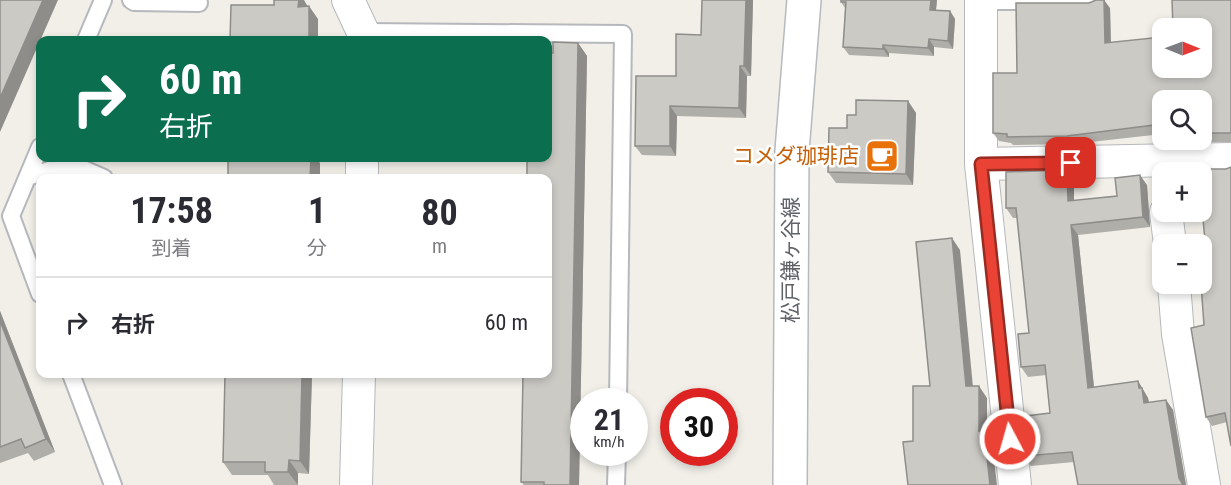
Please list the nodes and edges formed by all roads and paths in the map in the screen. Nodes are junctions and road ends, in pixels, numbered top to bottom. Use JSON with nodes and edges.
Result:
{"nodes":[{"id":1,"x":103,"y":0,"type":"edge"},
{"id":2,"x":131,"y":0,"type":"edge"},
{"id":3,"x":348,"y":0,"type":"edge"},
{"id":4,"x":804,"y":0,"type":"edge"},
{"id":5,"x":981,"y":1,"type":"edge"},
{"id":6,"x":1095,"y":1,"type":"edge"},
{"id":7,"x":199,"y":3,"type":"dead end"},
{"id":8,"x":88,"y":36,"type":"edge"},
{"id":9,"x":363,"y":36,"type":"edge"},
{"id":10,"x":36,"y":157,"type":"edge"},
{"id":11,"x":1231,"y":159,"type":"edge"},
{"id":12,"x":1205,"y":162,"type":"edge"},
{"id":13,"x":981,"y":164,"type":"junction"},
{"id":14,"x":1152,"y":167,"type":"edge"},
{"id":15,"x":36,"y":174,"type":"edge"},
{"id":16,"x":37,"y":174,"type":"edge"},
{"id":17,"x":95,"y":174,"type":"edge"},
{"id":18,"x":28,"y":177,"type":"junction"},
{"id":19,"x":35,"y":266,"type":"edge"},
{"id":20,"x":1175,"y":294,"type":"edge"},
{"id":21,"x":73,"y":378,"type":"edge"},
{"id":22,"x":359,"y":378,"type":"edge"},
{"id":23,"x":618,"y":388,"type":"edge"},
{"id":24,"x":617,"y":466,"type":"edge"},
{"id":25,"x":113,"y":485,"type":"edge"},
{"id":26,"x":356,"y":485,"type":"edge"},
{"id":27,"x":616,"y":485,"type":"edge"},
{"id":28,"x":790,"y":485,"type":"edge"},
{"id":29,"x":1015,"y":485,"type":"edge"},
{"id":30,"x":1204,"y":485,"type":"edge"}],
"edges":[{"from":1,"to":8,"type":"lane"},
{"from":2,"to":7,"type":"lane"},
{"from":3,"to":9,"type":"street"},
{"from":4,"to":28,"type":"main road","name":"松戸鎌ヶ谷線"},
{"from":5,"to":6,"type":"lane"},
{"from":5,"to":13,"type":"street"},
{"from":9,"to":23,"type":"lane"},
{"from":10,"to":18,"type":"lane"},
{"from":11,"to":12,"type":"street"},
{"from":13,"to":14,"type":"street"},
{"from":13,"to":29,"type":"street"},
{"from":15,"to":18,"type":"lane"},
{"from":16,"to":17,"type":"lane"},
{"from":18,"to":19,"type":"lane"},
{"from":20,"to":30,"type":"street"},
{"from":21,"to":25,"type":"lane"},
{"from":22,"to":26,"type":"street"},
{"from":24,"to":27,"type":"lane"}]}
